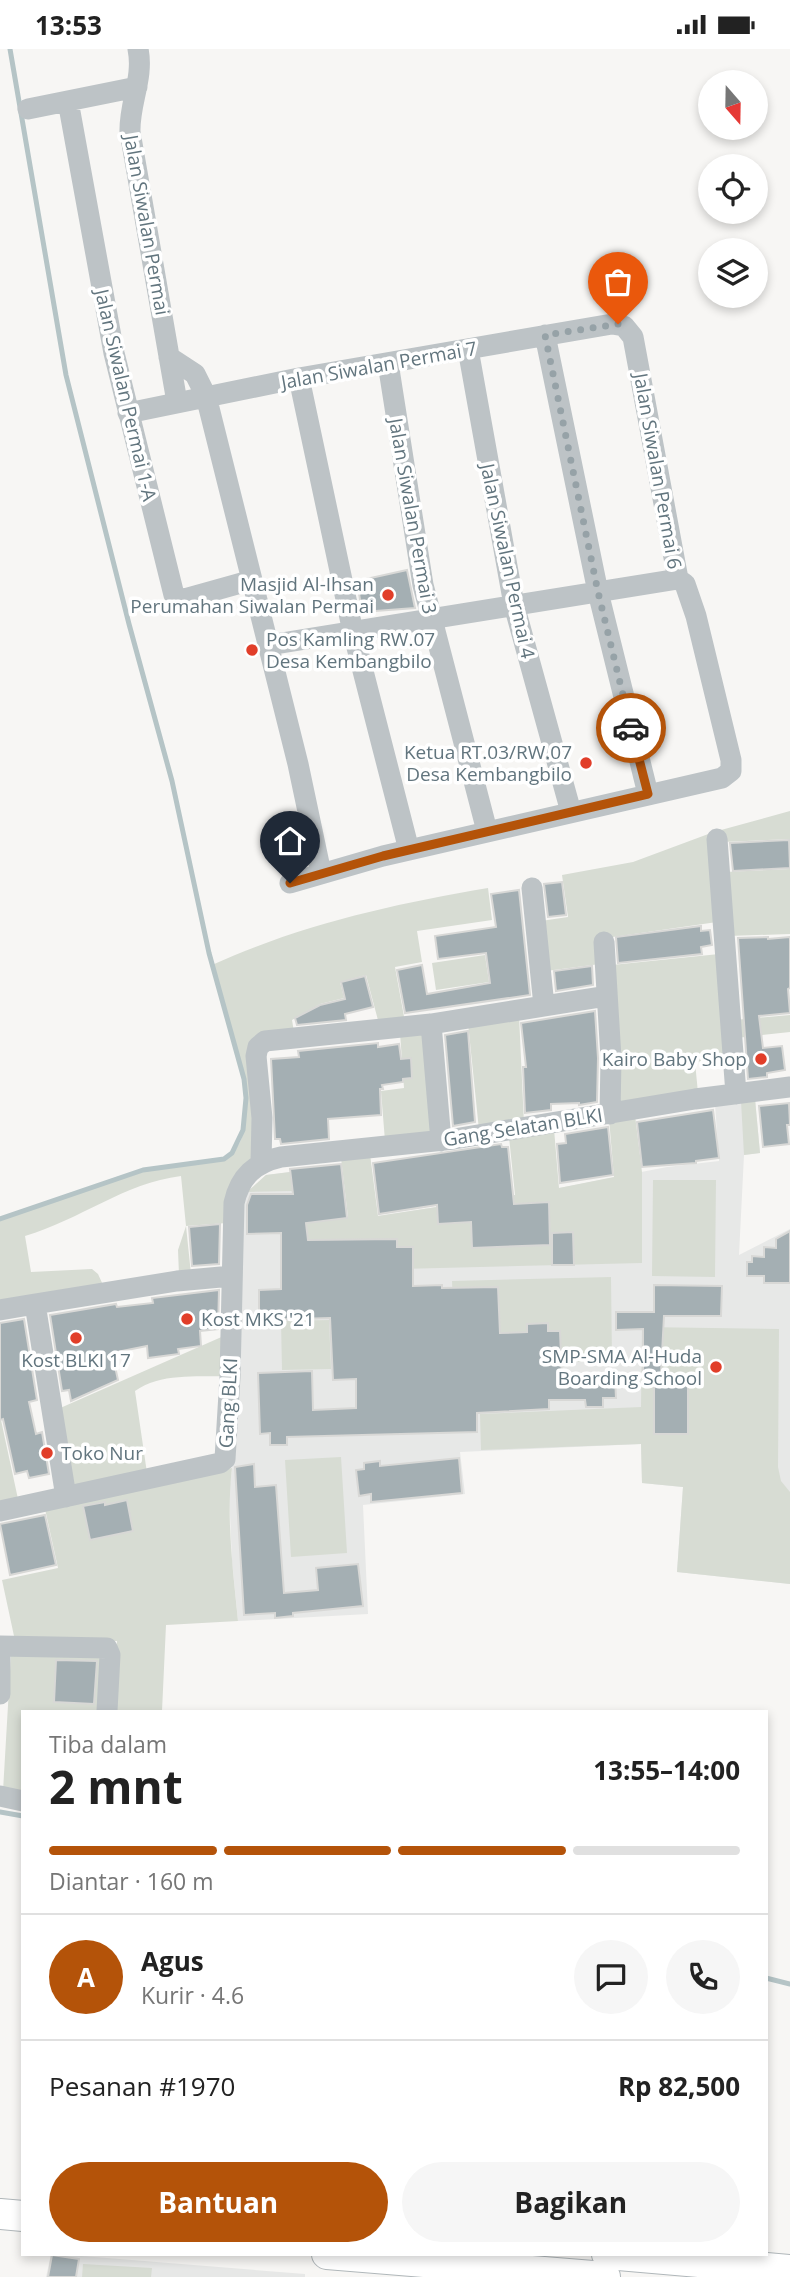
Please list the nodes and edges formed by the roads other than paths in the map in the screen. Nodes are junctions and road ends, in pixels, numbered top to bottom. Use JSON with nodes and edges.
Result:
{"nodes":[{"id":1,"x":138,"y":49,"type":"edge"},
{"id":2,"x":135,"y":93,"type":"junction"},
{"id":3,"x":69,"y":106,"type":"junction"},
{"id":4,"x":28,"y":109,"type":"dead end"},
{"id":5,"x":629,"y":330,"type":"joint"},
{"id":6,"x":545,"y":335,"type":"junction"},
{"id":7,"x":468,"y":349,"type":"junction"},
{"id":8,"x":169,"y":357,"type":"junction"},
{"id":9,"x":388,"y":363,"type":"junction"},
{"id":10,"x":299,"y":378,"type":"junction"},
{"id":11,"x":206,"y":396,"type":"junction"},
{"id":12,"x":177,"y":402,"type":"junction"},
{"id":13,"x":128,"y":413,"type":"junction"},
{"id":14,"x":678,"y":579,"type":"junction"},
{"id":15,"x":252,"y":580,"type":"junction"},
{"id":16,"x":598,"y":592,"type":"junction"},
{"id":17,"x":514,"y":605,"type":"junction"},
{"id":18,"x":430,"y":619,"type":"junction"},
{"id":19,"x":353,"y":632,"type":"junction"},
{"id":20,"x":269,"y":645,"type":"junction"},
{"id":21,"x":648,"y":794,"type":"junction"},
{"id":22,"x":571,"y":812,"type":"junction"},
{"id":23,"x":487,"y":831,"type":"junction"},
{"id":24,"x":717,"y":839,"type":"dead end"},
{"id":25,"x":409,"y":850,"type":"junction"},
{"id":26,"x":321,"y":873,"type":"junction"},
{"id":27,"x":290,"y":883,"type":"dead end"},
{"id":28,"x":532,"y":888,"type":"dead end"},
{"id":29,"x":604,"y":942,"type":"dead end"},
{"id":30,"x":607,"y":996,"type":"junction"},
{"id":31,"x":544,"y":1006,"type":"junction"},
{"id":32,"x":431,"y":1024,"type":"junction"},
{"id":33,"x":790,"y":1087,"type":"edge"},
{"id":34,"x":736,"y":1094,"type":"junction"},
{"id":35,"x":610,"y":1114,"type":"junction"},
{"id":36,"x":441,"y":1141,"type":"junction"},
{"id":37,"x":259,"y":1164,"type":"junction"},
{"id":38,"x":232,"y":1276,"type":"junction"},
{"id":39,"x":35,"y":1304,"type":"junction"},
{"id":40,"x":0,"y":1310,"type":"edge"},
{"id":41,"x":65,"y":1497,"type":"junction"},
{"id":42,"x":0,"y":1511,"type":"edge"},
{"id":43,"x":0,"y":1657,"type":"edge"},
{"id":44,"x":0,"y":1694,"type":"edge"},
{"id":45,"x":107,"y":1710,"type":"edge"},
{"id":46,"x":0,"y":1797,"type":"edge"},
{"id":47,"x":21,"y":1801,"type":"edge"},
{"id":48,"x":0,"y":2214,"type":"edge"},
{"id":49,"x":21,"y":2216,"type":"edge"},
{"id":50,"x":341,"y":2256,"type":"edge"},
{"id":51,"x":630,"y":2256,"type":"edge"},
{"id":52,"x":439,"y":2270,"type":"edge"},
{"id":53,"x":790,"y":2270,"type":"edge"},
{"id":54,"x":589,"y":2276,"type":"edge"}],
"edges":[{"from":1,"to":2,"type":"street","name":"Jalan Siwalan Permai"},
{"from":2,"to":3,"type":"street"},
{"from":2,"to":8,"type":"street","name":"Jalan Siwalan Permai"},
{"from":3,"to":4,"type":"street"},
{"from":3,"to":13,"type":"street","name":"Jalan Siwalan Permai 1-A"},
{"from":5,"to":6,"type":"street","name":"Jalan Siwalan Permai 7"},
{"from":5,"to":14,"type":"street","name":"Jalan Siwalan Permai 6"},
{"from":6,"to":7,"type":"street","name":"Jalan Siwalan Permai 7"},
{"from":6,"to":16,"type":"street"},
{"from":7,"to":9,"type":"street","name":"Jalan Siwalan Permai 7"},
{"from":7,"to":17,"type":"street","name":"Jalan Siwalan Permai 4"},
{"from":8,"to":11,"type":"street"},
{"from":8,"to":12,"type":"street","name":"Jalan Siwalan Permai"},
{"from":9,"to":10,"type":"street","name":"Jalan Siwalan Permai 7"},
{"from":9,"to":18,"type":"street","name":"Jalan Siwalan Permai 3"},
{"from":10,"to":11,"type":"street","name":"Jalan Siwalan Permai 7"},
{"from":10,"to":19,"type":"street"},
{"from":11,"to":12,"type":"street","name":"Jalan Siwalan Permai 7"},
{"from":11,"to":15,"type":"street"},
{"from":12,"to":13,"type":"street","name":"Jalan Siwalan Permai 7"},
{"from":13,"to":15,"type":"street","name":"Jalan Siwalan Permai 1-A"},
{"from":14,"to":16,"type":"street"},
{"from":14,"to":21,"type":"street","name":"Jalan Siwalan Permai 6"},
{"from":15,"to":20,"type":"street"},
{"from":16,"to":17,"type":"street"},
{"from":16,"to":21,"type":"street"},
{"from":17,"to":18,"type":"street"},
{"from":17,"to":22,"type":"street","name":"Jalan Siwalan Permai 4"},
{"from":18,"to":19,"type":"street"},
{"from":18,"to":23,"type":"street","name":"Jalan Siwalan Permai 3"},
{"from":19,"to":20,"type":"street"},
{"from":19,"to":25,"type":"street"},
{"from":20,"to":26,"type":"street"},
{"from":21,"to":22,"type":"street"},
{"from":22,"to":23,"type":"street"},
{"from":23,"to":25,"type":"street"},
{"from":24,"to":34,"type":"street"},
{"from":25,"to":26,"type":"street"},
{"from":26,"to":27,"type":"street"},
{"from":28,"to":31,"type":"street"},
{"from":29,"to":30,"type":"street"},
{"from":30,"to":31,"type":"street"},
{"from":30,"to":35,"type":"street"},
{"from":31,"to":32,"type":"street"},
{"from":32,"to":36,"type":"street"},
{"from":32,"to":37,"type":"street"},
{"from":33,"to":34,"type":"street","name":"Gang Selatan BLKI"},
{"from":34,"to":35,"type":"street","name":"Gang Selatan BLKI"},
{"from":35,"to":36,"type":"street","name":"Gang Selatan BLKI"},
{"from":36,"to":37,"type":"street","name":"Gang Selatan BLKI"},
{"from":37,"to":38,"type":"street","name":"Gang BLKI"},
{"from":38,"to":39,"type":"street"},
{"from":38,"to":41,"type":"street","name":"Gang BLKI"},
{"from":39,"to":40,"type":"street"},
{"from":39,"to":41,"type":"street"},
{"from":41,"to":42,"type":"street","name":"Gang BLKI"},
{"from":43,"to":44,"type":"street"},
{"from":43,"to":45,"type":"street"},
{"from":46,"to":47,"type":"street"},
{"from":48,"to":49,"type":"main road"},
{"from":50,"to":52,"type":"main road"},
{"from":51,"to":53,"type":"main road"},
{"from":52,"to":54,"type":"main road"}]}
